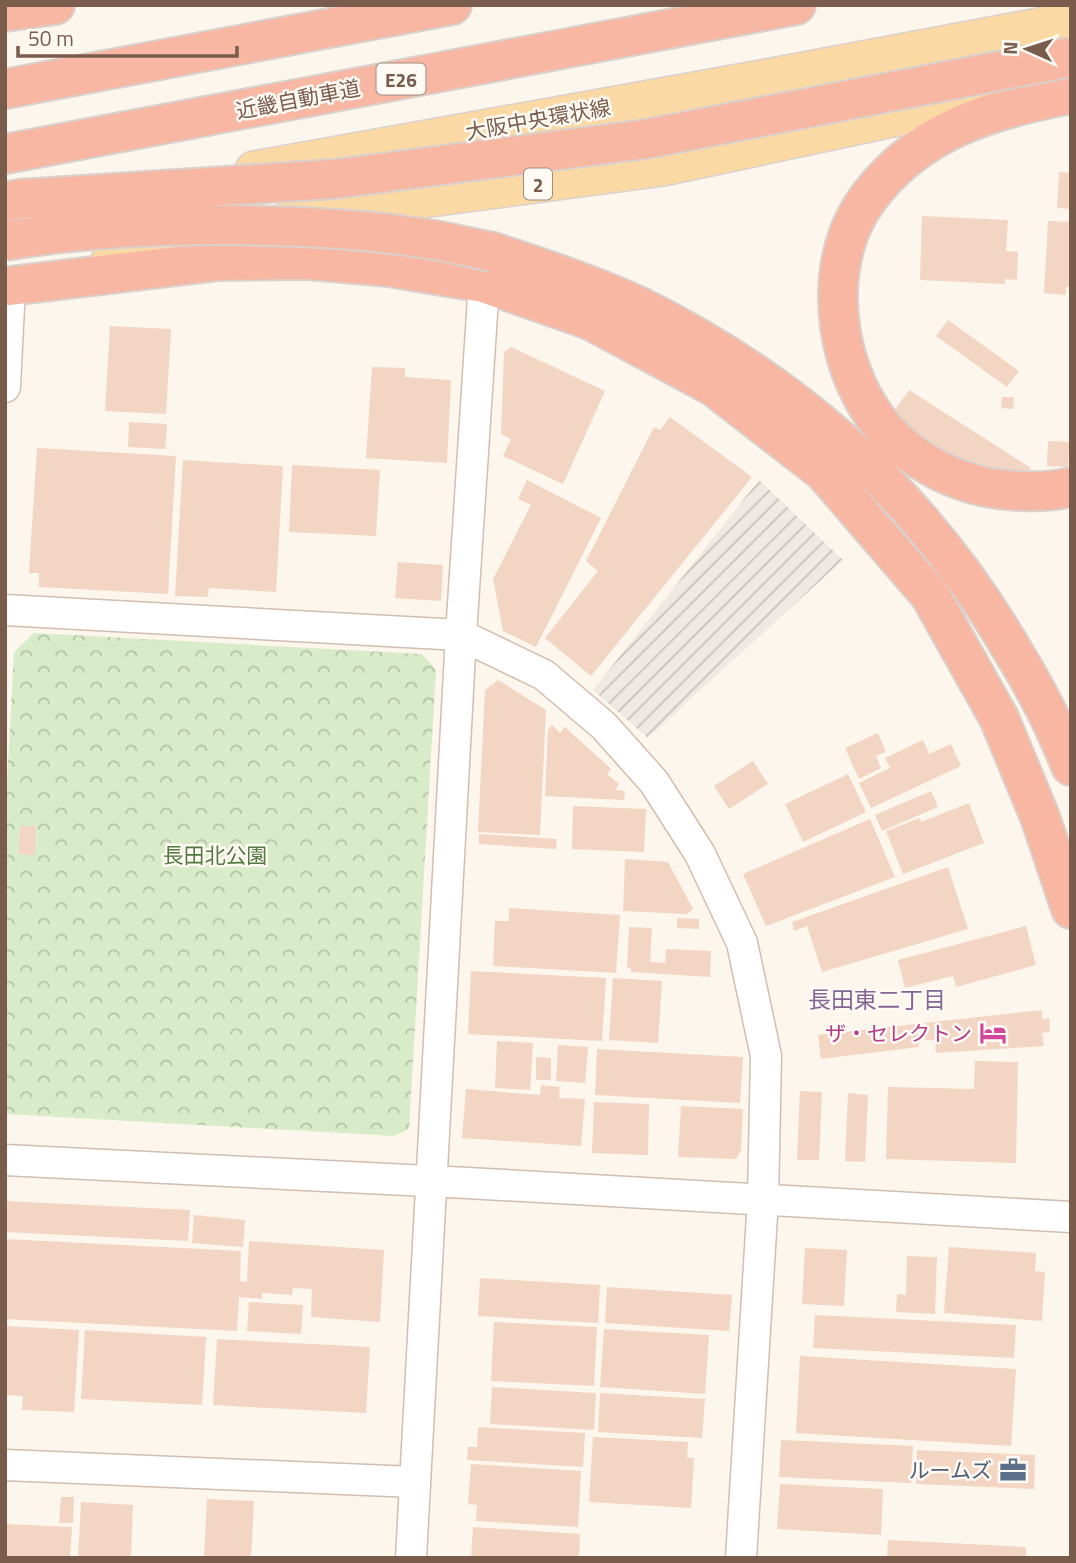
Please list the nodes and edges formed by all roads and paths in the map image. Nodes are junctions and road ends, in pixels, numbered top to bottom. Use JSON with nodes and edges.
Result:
{"nodes":[{"id":1,"x":55,"y":5,"type":"edge"},
{"id":2,"x":452,"y":5,"type":"edge"},
{"id":3,"x":796,"y":5,"type":"edge"},
{"id":4,"x":18,"y":9,"type":"edge"},
{"id":5,"x":1071,"y":21,"type":"edge"},
{"id":6,"x":1071,"y":57,"type":"edge"},
{"id":7,"x":1071,"y":80,"type":"edge"},
{"id":8,"x":5,"y":89,"type":"edge"},
{"id":9,"x":1071,"y":94,"type":"edge"},
{"id":10,"x":5,"y":154,"type":"edge"},
{"id":11,"x":5,"y":202,"type":"edge"},
{"id":12,"x":5,"y":215,"type":"edge"},
{"id":13,"x":5,"y":241,"type":"edge"},
{"id":14,"x":484,"y":283,"type":"junction"},
{"id":15,"x":7,"y":286,"type":"edge"},
{"id":16,"x":5,"y":387,"type":"edge"},
{"id":17,"x":1071,"y":486,"type":"edge"},
{"id":18,"x":5,"y":610,"type":"edge"},
{"id":19,"x":461,"y":635,"type":"junction"},
{"id":20,"x":1071,"y":766,"type":"edge"},
{"id":21,"x":1071,"y":909,"type":"edge"},
{"id":22,"x":5,"y":1160,"type":"edge"},
{"id":23,"x":431,"y":1181,"type":"junction"},
{"id":24,"x":764,"y":1199,"type":"junction"},
{"id":25,"x":1071,"y":1217,"type":"edge"},
{"id":26,"x":5,"y":1465,"type":"edge"},
{"id":27,"x":414,"y":1482,"type":"junction"},
{"id":28,"x":411,"y":1558,"type":"edge"},
{"id":29,"x":741,"y":1558,"type":"edge"}],
"edges":[{"from":1,"to":4,"type":"highway"},
{"from":2,"to":8,"type":"highway"},
{"from":3,"to":10,"type":"highway","name":"近畿自動車道","number":"E26"},
{"from":5,"to":12,"type":"main road","name":"大阪中央環状線"},
{"from":6,"to":11,"type":"highway","bridge":true},
{"from":7,"to":15,"type":"main road","number":"2"},
{"from":9,"to":17,"type":"highway"},
{"from":13,"to":20,"type":"highway","bridge":true},
{"from":14,"to":15,"type":"highway"},
{"from":14,"to":19,"type":"street"},
{"from":14,"to":21,"type":"highway"},
{"from":15,"to":16,"type":"street"},
{"from":18,"to":19,"type":"street"},
{"from":19,"to":23,"type":"street"},
{"from":19,"to":24,"type":"street"},
{"from":22,"to":23,"type":"street"},
{"from":23,"to":24,"type":"street"},
{"from":23,"to":27,"type":"street"},
{"from":24,"to":25,"type":"street"},
{"from":24,"to":29,"type":"street"},
{"from":26,"to":27,"type":"street"},
{"from":27,"to":28,"type":"street"}]}
